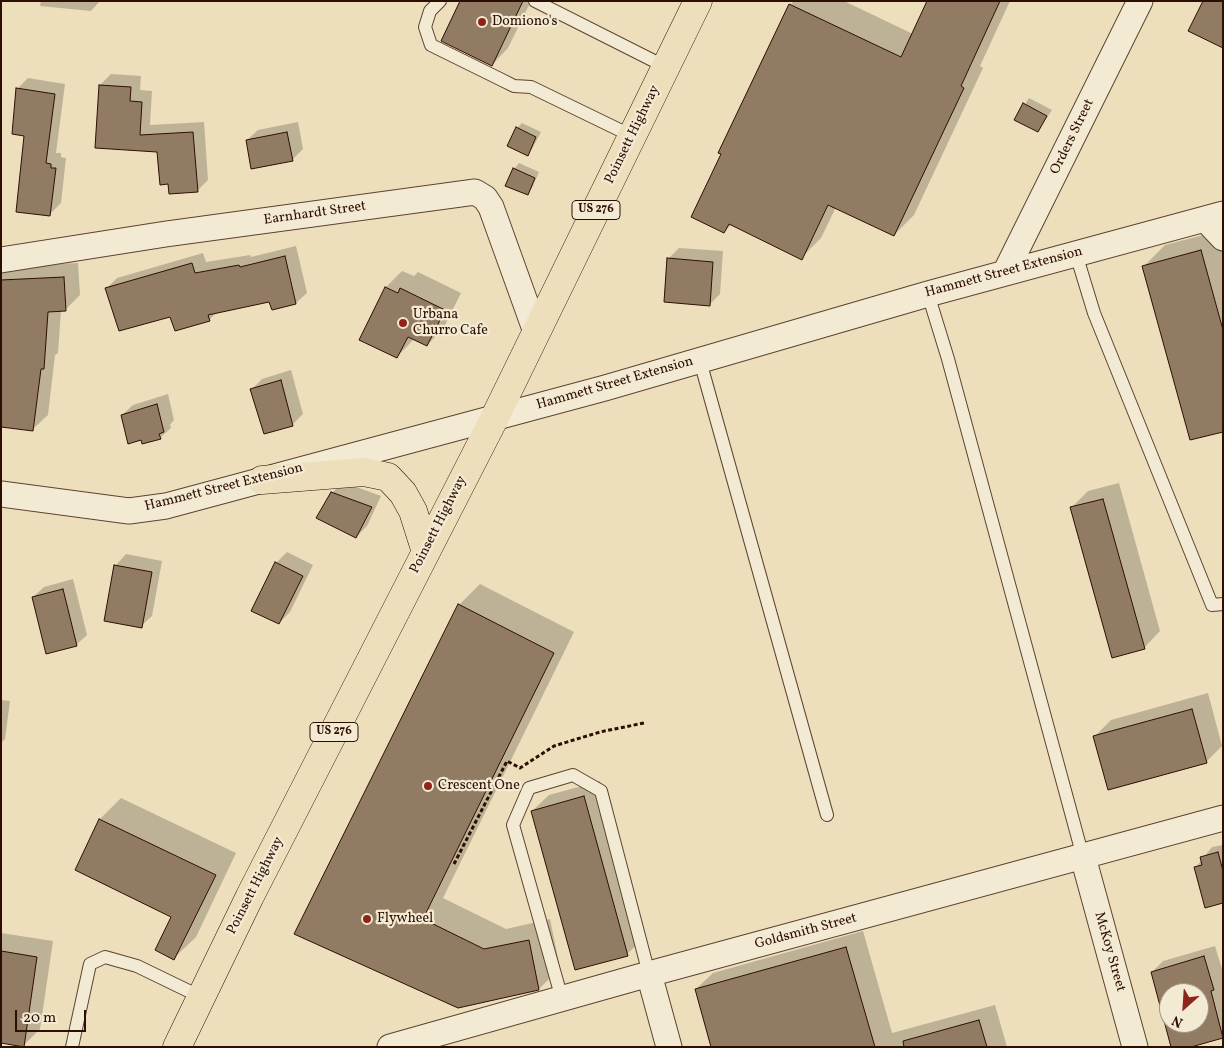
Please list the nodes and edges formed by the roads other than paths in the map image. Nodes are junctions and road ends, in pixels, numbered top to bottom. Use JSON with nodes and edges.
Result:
{"nodes":[{"id":1,"x":440,"y":1,"type":"edge"},
{"id":2,"x":535,"y":1,"type":"edge"},
{"id":3,"x":698,"y":1,"type":"edge"},
{"id":4,"x":1140,"y":1,"type":"edge"},
{"id":5,"x":666,"y":67,"type":"junction"},
{"id":6,"x":632,"y":136,"type":"junction"},
{"id":7,"x":1214,"y":217,"type":"edge"},
{"id":8,"x":1223,"y":238,"type":"edge"},
{"id":9,"x":1076,"y":254,"type":"junction"},
{"id":10,"x":1,"y":260,"type":"edge"},
{"id":11,"x":1005,"y":273,"type":"junction"},
{"id":12,"x":928,"y":294,"type":"junction"},
{"id":13,"x":536,"y":332,"type":"junction"},
{"id":14,"x":700,"y":361,"type":"junction"},
{"id":15,"x":494,"y":418,"type":"junction"},
{"id":16,"x":262,"y":480,"type":"junction"},
{"id":17,"x":1,"y":494,"type":"edge"},
{"id":18,"x":426,"y":552,"type":"junction"},
{"id":19,"x":1223,"y":604,"type":"edge"},
{"id":20,"x":827,"y":815,"type":"dead end"},
{"id":21,"x":1223,"y":818,"type":"edge"},
{"id":22,"x":1083,"y":857,"type":"junction"},
{"id":23,"x":649,"y":974,"type":"junction"},
{"id":24,"x":201,"y":997,"type":"junction"},
{"id":25,"x":562,"y":999,"type":"junction"},
{"id":26,"x":72,"y":1047,"type":"edge"},
{"id":27,"x":178,"y":1047,"type":"edge"},
{"id":28,"x":390,"y":1047,"type":"edge"},
{"id":29,"x":669,"y":1047,"type":"edge"},
{"id":30,"x":1135,"y":1047,"type":"edge"}],
"edges":[{"from":1,"to":6,"type":"lane"},
{"from":2,"to":5,"type":"lane"},
{"from":3,"to":5,"type":"highway","name":"Poinsett Highway","number":"US 276"},
{"from":4,"to":11,"type":"street","name":"Orders Street"},
{"from":5,"to":6,"type":"highway","name":"Poinsett Highway","number":"US 276"},
{"from":6,"to":13,"type":"highway","name":"Poinsett Highway","number":"US 276"},
{"from":7,"to":8,"type":"street"},
{"from":7,"to":9,"type":"street","name":"Hammett Street Extension"},
{"from":9,"to":11,"type":"street","name":"Hammett Street Extension"},
{"from":9,"to":19,"type":"lane"},
{"from":10,"to":13,"type":"street","name":"Earnhardt Street"},
{"from":11,"to":12,"type":"street","name":"Hammett Street Extension"},
{"from":12,"to":14,"type":"street","name":"Hammett Street Extension"},
{"from":12,"to":22,"type":"lane"},
{"from":13,"to":15,"type":"highway","name":"Poinsett Highway","number":"US 276"},
{"from":14,"to":15,"type":"street","name":"Hammett Street Extension"},
{"from":14,"to":20,"type":"lane"},
{"from":15,"to":16,"type":"street","name":"Hammett Street Extension"},
{"from":15,"to":18,"type":"highway","name":"Poinsett Highway","number":"US 276"},
{"from":16,"to":17,"type":"street","name":"Hammett Street Extension"},
{"from":16,"to":18,"type":"highway"},
{"from":18,"to":24,"type":"highway","name":"Poinsett Highway","number":"US 276"},
{"from":21,"to":22,"type":"street","name":"Goldsmith Street"},
{"from":22,"to":23,"type":"street","name":"Goldsmith Street"},
{"from":22,"to":30,"type":"street","name":"McKoy Street"},
{"from":23,"to":25,"type":"street","name":"Goldsmith Street"},
{"from":23,"to":25,"type":"lane"},
{"from":23,"to":29,"type":"street"},
{"from":24,"to":26,"type":"lane"},
{"from":24,"to":27,"type":"highway","name":"Poinsett Highway","number":"US 276"},
{"from":25,"to":28,"type":"street","name":"Goldsmith Street"}]}
